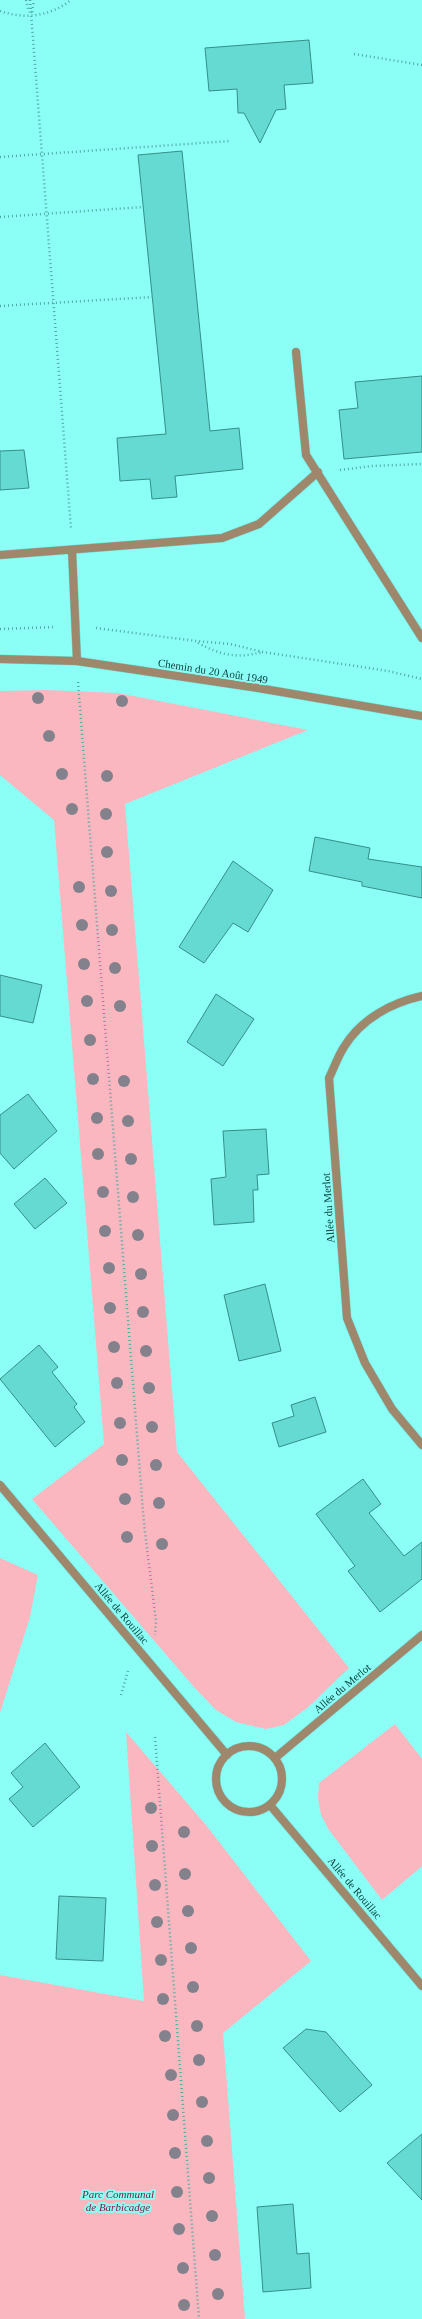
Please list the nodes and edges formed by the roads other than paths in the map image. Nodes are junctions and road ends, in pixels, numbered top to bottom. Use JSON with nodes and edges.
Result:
{"nodes":[{"id":1,"x":296,"y":352,"type":"dead end"},
{"id":2,"x":318,"y":472,"type":"junction"},
{"id":3,"x":72,"y":550,"type":"junction"},
{"id":4,"x":0,"y":555,"type":"edge"},
{"id":5,"x":422,"y":638,"type":"edge"},
{"id":6,"x":0,"y":659,"type":"edge"},
{"id":7,"x":77,"y":661,"type":"junction"},
{"id":8,"x":422,"y":716,"type":"edge"},
{"id":9,"x":422,"y":996,"type":"edge"},
{"id":10,"x":422,"y":1445,"type":"edge"},
{"id":11,"x":0,"y":1485,"type":"edge"},
{"id":12,"x":422,"y":1635,"type":"edge"},
{"id":13,"x":227,"y":1755,"type":"junction"},
{"id":14,"x":275,"y":1758,"type":"junction"},
{"id":15,"x":270,"y":1805,"type":"junction"},
{"id":16,"x":422,"y":1986,"type":"edge"}],
"edges":[{"from":1,"to":2,"type":"street"},
{"from":2,"to":3,"type":"street"},
{"from":2,"to":5,"type":"street"},
{"from":3,"to":4,"type":"street"},
{"from":3,"to":7,"type":"street"},
{"from":6,"to":7,"type":"street","name":"Chemin du 20 Août 1949"},
{"from":7,"to":8,"type":"street","name":"Chemin du 20 Août 1949"},
{"from":9,"to":10,"type":"street","name":"Allée du Merlot"},
{"from":11,"to":13,"type":"street","name":"Allée de Rouillac"},
{"from":12,"to":14,"type":"street","name":"Allée du Merlot"},
{"from":13,"to":14,"type":"street"},
{"from":13,"to":15,"type":"street"},
{"from":14,"to":15,"type":"street"},
{"from":15,"to":16,"type":"street","name":"Allée de Rouillac"}]}
